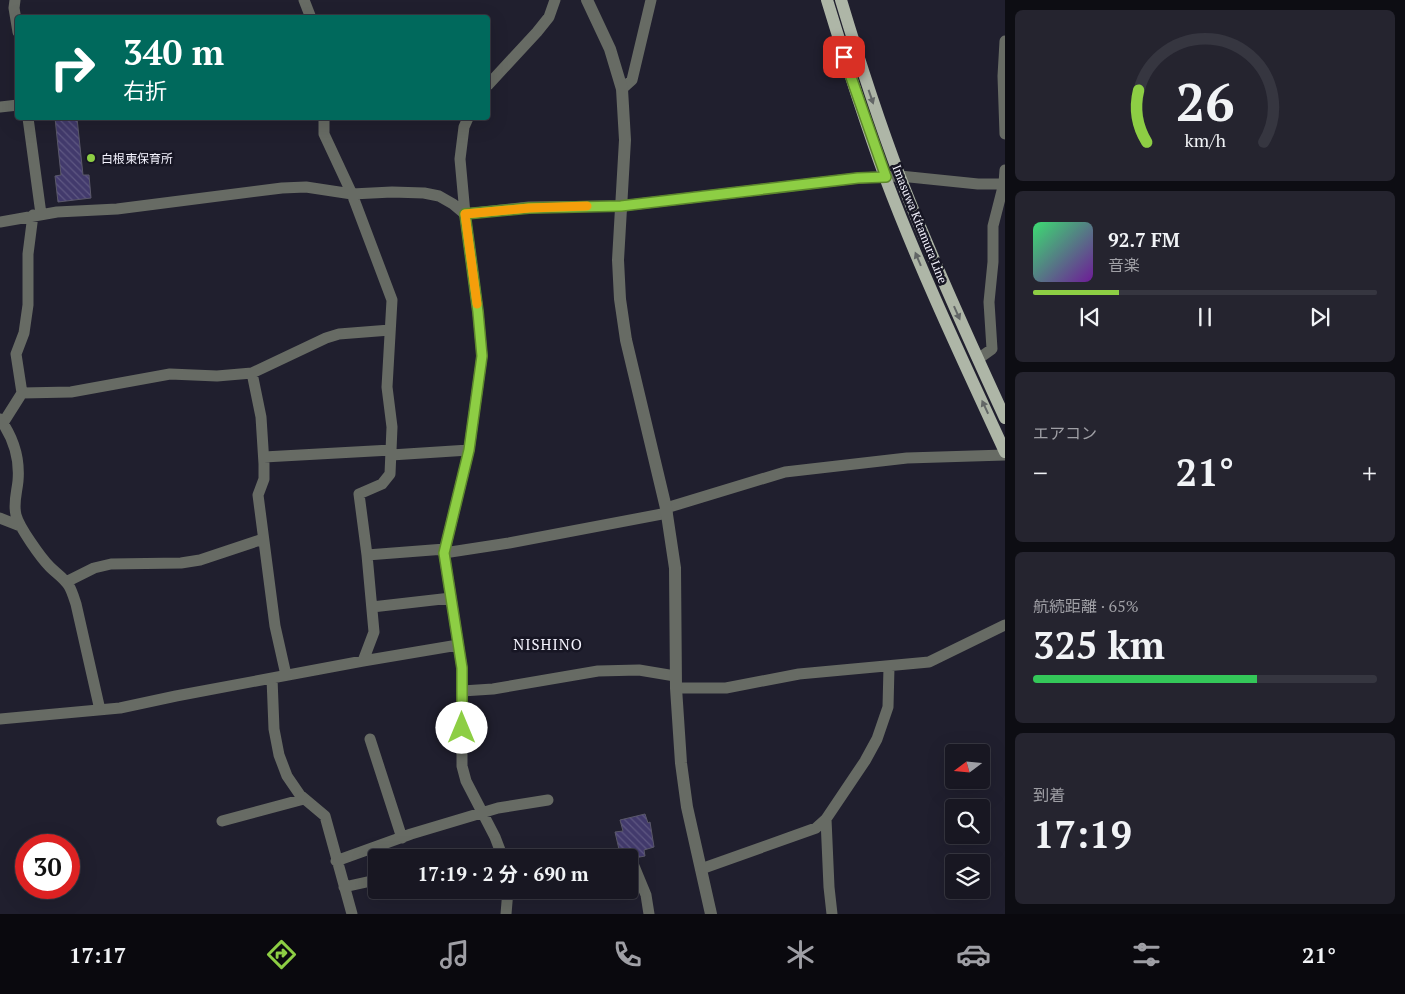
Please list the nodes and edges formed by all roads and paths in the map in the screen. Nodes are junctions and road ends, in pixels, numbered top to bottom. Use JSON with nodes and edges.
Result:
{"nodes":[{"id":1,"x":15,"y":0,"type":"edge"},
{"id":2,"x":304,"y":0,"type":"edge"},
{"id":3,"x":555,"y":0,"type":"edge"},
{"id":4,"x":587,"y":0,"type":"edge"},
{"id":5,"x":651,"y":0,"type":"edge"},
{"id":6,"x":827,"y":0,"type":"edge"},
{"id":7,"x":841,"y":0,"type":"edge"},
{"id":8,"x":15,"y":15,"type":"edge"},
{"id":9,"x":310,"y":15,"type":"edge"},
{"id":10,"x":1005,"y":41,"type":"edge"},
{"id":11,"x":490,"y":84,"type":"edge"},
{"id":12,"x":622,"y":89,"type":"junction"},
{"id":13,"x":15,"y":105,"type":"edge"},
{"id":14,"x":0,"y":107,"type":"edge"},
{"id":15,"x":28,"y":120,"type":"edge"},
{"id":16,"x":324,"y":120,"type":"edge"},
{"id":17,"x":467,"y":120,"type":"edge"},
{"id":18,"x":1005,"y":134,"type":"edge"},
{"id":19,"x":1005,"y":170,"type":"edge"},
{"id":20,"x":900,"y":176,"type":"junction"},
{"id":21,"x":886,"y":177,"type":"junction"},
{"id":22,"x":1004,"y":183,"type":"edge"},
{"id":23,"x":352,"y":194,"type":"junction"},
{"id":24,"x":621,"y":206,"type":"junction"},
{"id":25,"x":465,"y":214,"type":"junction"},
{"id":26,"x":37,"y":215,"type":"junction"},
{"id":27,"x":0,"y":222,"type":"edge"},
{"id":28,"x":390,"y":330,"type":"junction"},
{"id":29,"x":978,"y":360,"type":"junction"},
{"id":30,"x":252,"y":373,"type":"junction"},
{"id":31,"x":22,"y":393,"type":"junction"},
{"id":32,"x":1005,"y":418,"type":"edge"},
{"id":33,"x":1,"y":421,"type":"edge"},
{"id":34,"x":469,"y":450,"type":"junction"},
{"id":35,"x":391,"y":452,"type":"junction"},
{"id":36,"x":1005,"y":453,"type":"edge"},
{"id":37,"x":264,"y":457,"type":"junction"},
{"id":38,"x":666,"y":511,"type":"junction"},
{"id":39,"x":0,"y":518,"type":"edge"},
{"id":40,"x":20,"y":526,"type":"junction"},
{"id":41,"x":264,"y":539,"type":"junction"},
{"id":42,"x":444,"y":551,"type":"junction"},
{"id":43,"x":367,"y":555,"type":"junction"},
{"id":44,"x":66,"y":582,"type":"junction"},
{"id":45,"x":451,"y":598,"type":"junction"},
{"id":46,"x":372,"y":607,"type":"junction"},
{"id":47,"x":1005,"y":625,"type":"edge"},
{"id":48,"x":458,"y":645,"type":"junction"},
{"id":49,"x":363,"y":660,"type":"junction"},
{"id":50,"x":889,"y":667,"type":"junction"},
{"id":51,"x":286,"y":675,"type":"junction"},
{"id":52,"x":272,"y":678,"type":"junction"},
{"id":53,"x":675,"y":682,"type":"junction"},
{"id":54,"x":462,"y":691,"type":"junction"},
{"id":55,"x":100,"y":710,"type":"junction"},
{"id":56,"x":0,"y":719,"type":"edge"},
{"id":57,"x":370,"y":739,"type":"dead end"},
{"id":58,"x":304,"y":799,"type":"junction"},
{"id":59,"x":548,"y":800,"type":"dead end"},
{"id":60,"x":482,"y":812,"type":"junction"},
{"id":61,"x":826,"y":819,"type":"junction"},
{"id":62,"x":222,"y":820,"type":"dead end"},
{"id":63,"x":402,"y":838,"type":"junction"},
{"id":64,"x":500,"y":849,"type":"edge"},
{"id":65,"x":336,"y":861,"type":"junction"},
{"id":66,"x":701,"y":869,"type":"junction"},
{"id":67,"x":638,"y":876,"type":"edge"},
{"id":68,"x":368,"y":882,"type":"edge"},
{"id":69,"x":344,"y":887,"type":"junction"},
{"id":70,"x":507,"y":899,"type":"edge"},
{"id":71,"x":352,"y":914,"type":"edge"},
{"id":72,"x":506,"y":914,"type":"edge"},
{"id":73,"x":649,"y":914,"type":"edge"},
{"id":74,"x":711,"y":914,"type":"edge"},
{"id":75,"x":832,"y":914,"type":"edge"}],
"edges":[{"from":1,"to":8,"type":"street"},
{"from":2,"to":9,"type":"street"},
{"from":3,"to":11,"type":"street"},
{"from":4,"to":12,"type":"street"},
{"from":5,"to":12,"type":"street"},
{"from":6,"to":21,"type":"main road","name":"Imasuwa Kitamura Line"},
{"from":7,"to":20,"type":"main road","name":"Imasuwa Kitamura Line","one_way":true},
{"from":10,"to":18,"type":"street"},
{"from":12,"to":24,"type":"street"},
{"from":13,"to":14,"type":"street"},
{"from":15,"to":26,"type":"street"},
{"from":16,"to":23,"type":"street"},
{"from":17,"to":25,"type":"street"},
{"from":19,"to":22,"type":"street"},
{"from":20,"to":21,"type":"street"},
{"from":20,"to":22,"type":"street"},
{"from":20,"to":29,"type":"main road","name":"Imasuwa Kitamura Line","one_way":true},
{"from":21,"to":24,"type":"street"},
{"from":36,"to":21,"type":"main road","name":"Imasuwa Kitamura Line","one_way":true},
{"from":22,"to":29,"type":"street"},
{"from":23,"to":25,"type":"street"},
{"from":23,"to":26,"type":"street"},
{"from":23,"to":28,"type":"street"},
{"from":24,"to":25,"type":"street"},
{"from":24,"to":38,"type":"street"},
{"from":25,"to":34,"type":"street"},
{"from":26,"to":27,"type":"street"},
{"from":26,"to":31,"type":"street"},
{"from":28,"to":30,"type":"street"},
{"from":28,"to":35,"type":"street"},
{"from":29,"to":32,"type":"main road","name":"Imasuwa Kitamura Line"},
{"from":30,"to":31,"type":"street"},
{"from":30,"to":37,"type":"street"},
{"from":31,"to":33,"type":"street"},
{"from":33,"to":40,"type":"street"},
{"from":34,"to":35,"type":"street"},
{"from":34,"to":42,"type":"street"},
{"from":35,"to":37,"type":"street"},
{"from":35,"to":43,"type":"street"},
{"from":36,"to":38,"type":"street"},
{"from":37,"to":41,"type":"street"},
{"from":38,"to":42,"type":"street"},
{"from":38,"to":53,"type":"street"},
{"from":39,"to":40,"type":"street"},
{"from":40,"to":44,"type":"street"},
{"from":41,"to":44,"type":"street"},
{"from":41,"to":51,"type":"street"},
{"from":42,"to":43,"type":"street"},
{"from":42,"to":45,"type":"street"},
{"from":43,"to":46,"type":"street"},
{"from":44,"to":55,"type":"street"},
{"from":45,"to":46,"type":"street"},
{"from":45,"to":48,"type":"street"},
{"from":46,"to":49,"type":"street"},
{"from":47,"to":50,"type":"street"},
{"from":48,"to":49,"type":"street"},
{"from":48,"to":54,"type":"street"},
{"from":49,"to":51,"type":"street"},
{"from":50,"to":53,"type":"street"},
{"from":50,"to":61,"type":"street"},
{"from":51,"to":52,"type":"street"},
{"from":52,"to":55,"type":"street"},
{"from":52,"to":58,"type":"street"},
{"from":53,"to":54,"type":"street"},
{"from":53,"to":66,"type":"street"},
{"from":54,"to":60,"type":"street"},
{"from":55,"to":56,"type":"street"},
{"from":57,"to":63,"type":"street"},
{"from":58,"to":62,"type":"street"},
{"from":58,"to":65,"type":"street"},
{"from":59,"to":60,"type":"street"},
{"from":60,"to":63,"type":"street"},
{"from":60,"to":64,"type":"street"},
{"from":61,"to":66,"type":"street"},
{"from":61,"to":75,"type":"street"},
{"from":63,"to":65,"type":"street"},
{"from":65,"to":69,"type":"street"},
{"from":66,"to":74,"type":"street"},
{"from":67,"to":73,"type":"street"},
{"from":68,"to":69,"type":"street"},
{"from":69,"to":71,"type":"street"},
{"from":70,"to":72,"type":"street"}]}
